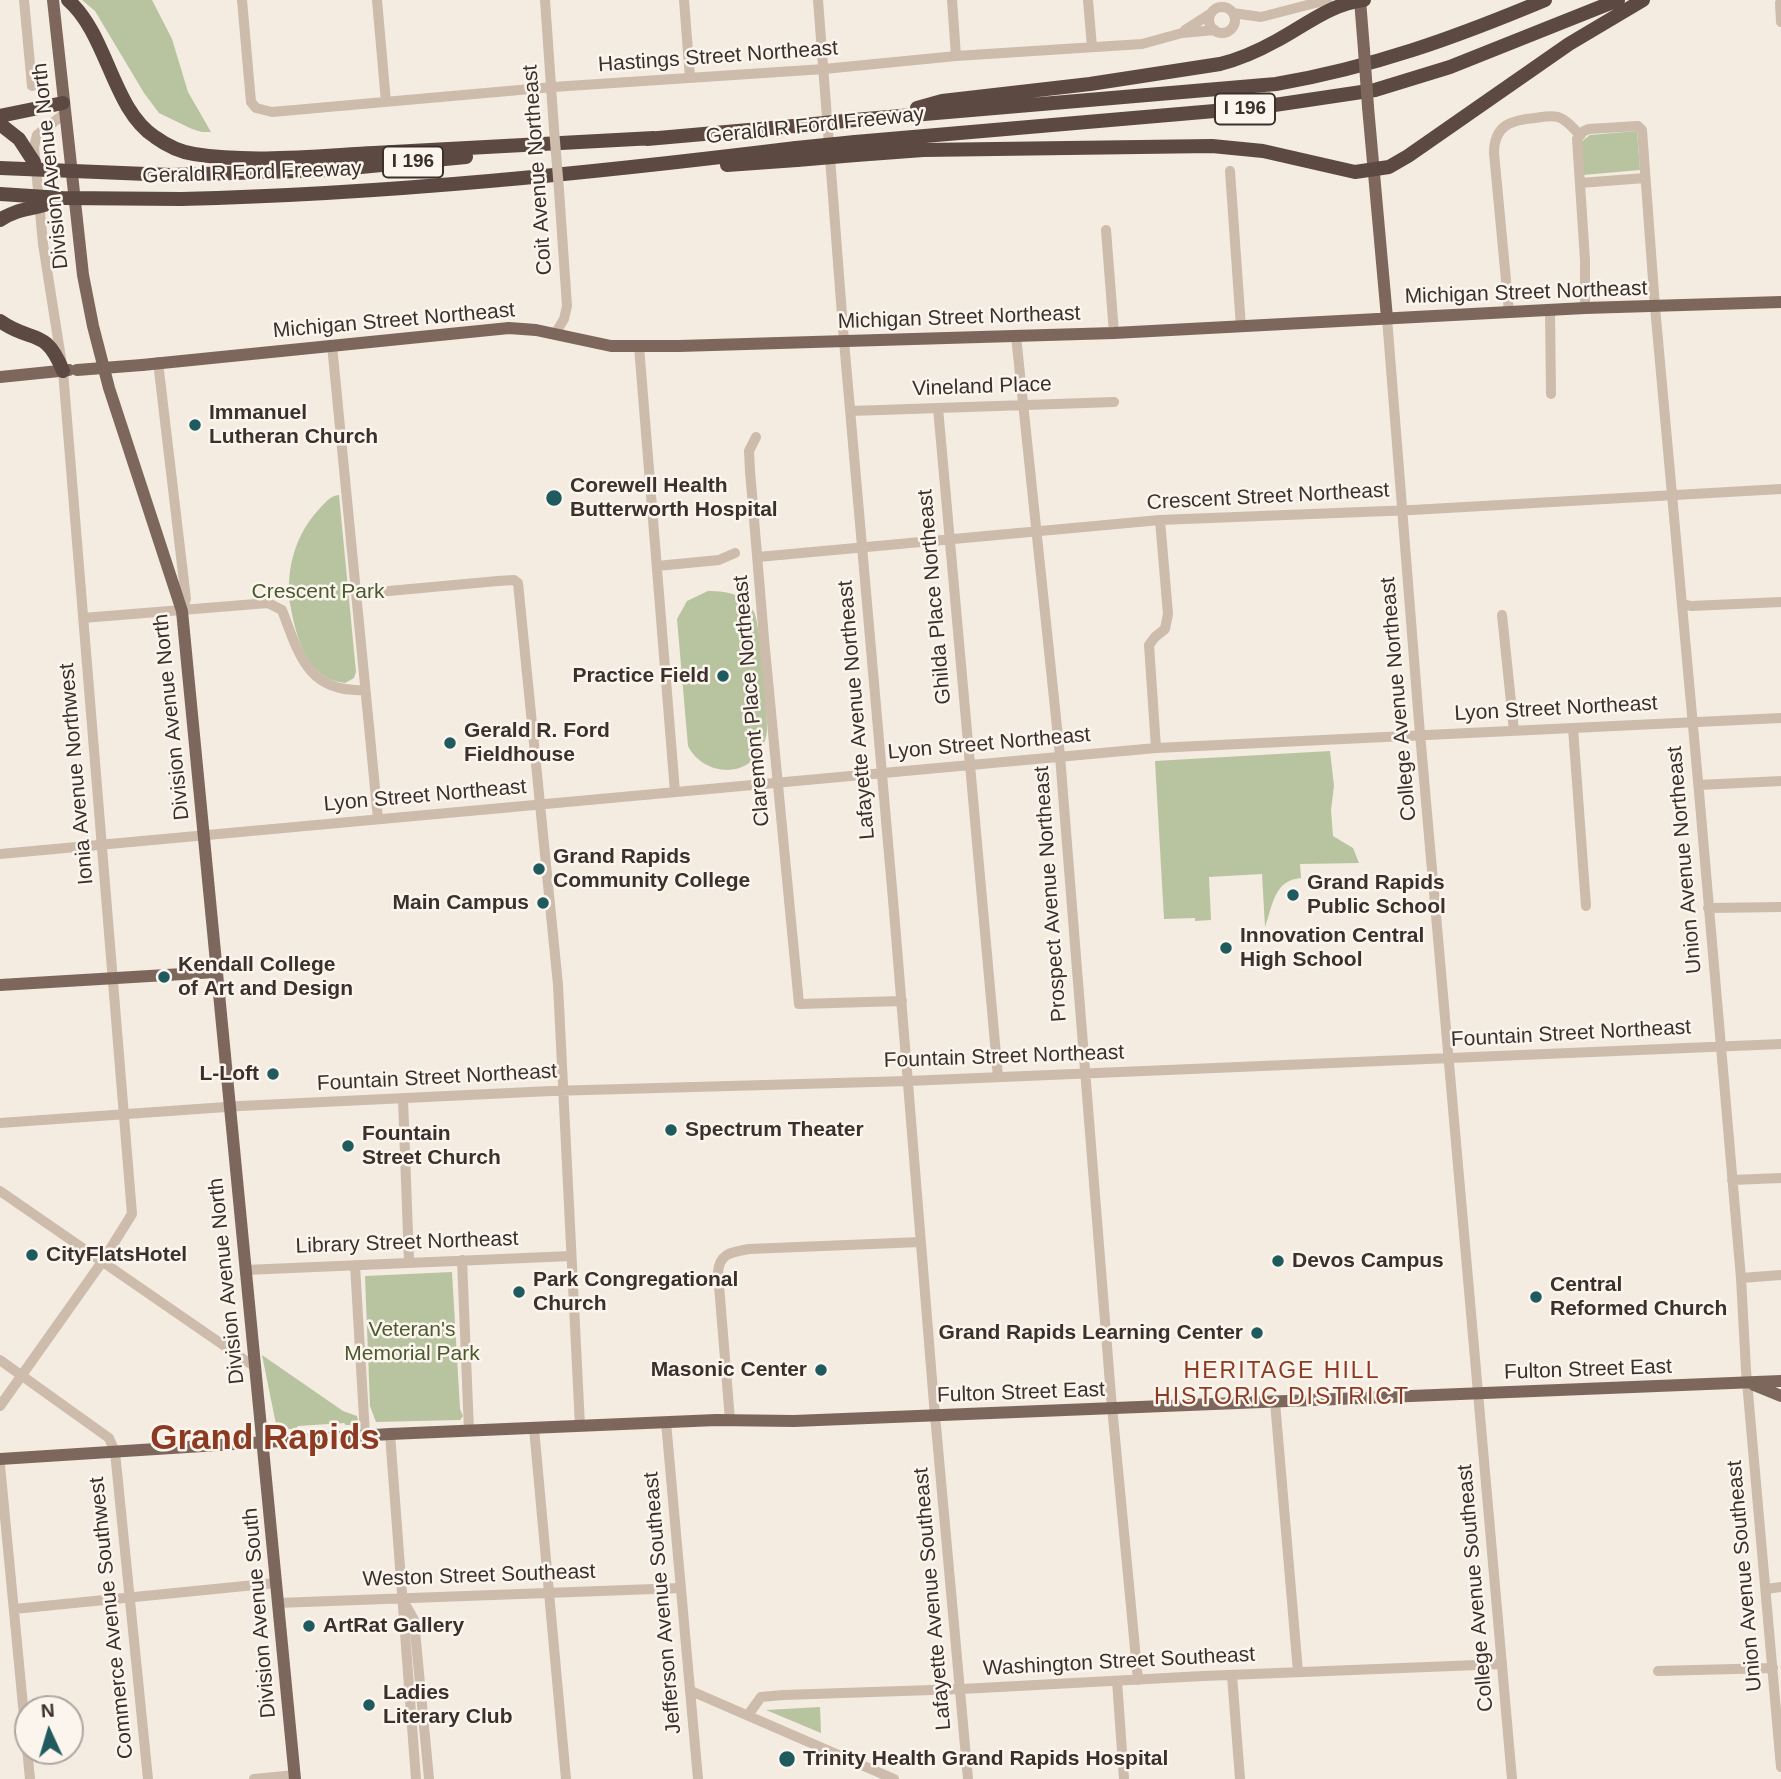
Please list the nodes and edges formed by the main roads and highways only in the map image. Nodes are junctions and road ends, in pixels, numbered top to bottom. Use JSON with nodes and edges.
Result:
{"nodes":[{"id":1,"x":53,"y":0,"type":"edge"},
{"id":2,"x":68,"y":0,"type":"edge"},
{"id":3,"x":1361,"y":0,"type":"edge"},
{"id":4,"x":1545,"y":0,"type":"edge"},
{"id":5,"x":1618,"y":0,"type":"edge"},
{"id":6,"x":1643,"y":0,"type":"edge"},
{"id":7,"x":64,"y":109,"type":"junction"},
{"id":8,"x":0,"y":116,"type":"edge"},
{"id":9,"x":882,"y":117,"type":"junction"},
{"id":10,"x":0,"y":124,"type":"edge"},
{"id":11,"x":654,"y":138,"type":"junction"},
{"id":12,"x":856,"y":148,"type":"junction"},
{"id":13,"x":34,"y":162,"type":"road end"},
{"id":14,"x":0,"y":168,"type":"edge"},
{"id":15,"x":1373,"y":172,"type":"junction"},
{"id":16,"x":0,"y":194,"type":"edge"},
{"id":17,"x":62,"y":198,"type":"junction"},
{"id":18,"x":0,"y":220,"type":"edge"},
{"id":19,"x":1781,"y":302,"type":"edge"},
{"id":20,"x":1387,"y":318,"type":"junction"},
{"id":21,"x":0,"y":321,"type":"edge"},
{"id":22,"x":70,"y":370,"type":"junction"},
{"id":23,"x":0,"y":377,"type":"edge"},
{"id":24,"x":216,"y":972,"type":"junction"},
{"id":25,"x":0,"y":985,"type":"edge"},
{"id":26,"x":1781,"y":1381,"type":"edge"},
{"id":27,"x":1747,"y":1383,"type":"junction"},
{"id":28,"x":1781,"y":1396,"type":"edge"},
{"id":29,"x":264,"y":1443,"type":"junction"},
{"id":30,"x":0,"y":1459,"type":"edge"},
{"id":31,"x":295,"y":1777,"type":"edge"}],
"edges":[{"from":1,"to":7,"type":"main road","name":"Division Avenue North"},
{"from":2,"to":11,"type":"highway"},
{"from":3,"to":9,"type":"highway"},
{"from":3,"to":15,"type":"main road","name":"College Avenue Northeast","bridge":true},
{"from":4,"to":9,"type":"highway","name":"Gerald R Ford Freeway","number":"I 196"},
{"from":5,"to":12,"type":"highway","name":"Gerald R Ford Freeway","number":"I 196"},
{"from":6,"to":15,"type":"highway"},
{"from":7,"to":8,"type":"highway"},
{"from":7,"to":24,"type":"main road","name":"Division Avenue North"},
{"from":9,"to":11,"type":"highway","name":"Gerald R Ford Freeway","number":"I 196","bridge":true},
{"from":10,"to":13,"type":"highway"},
{"from":11,"to":14,"type":"highway","name":"Gerald R Ford Freeway","number":"I 196","bridge":true},
{"from":12,"to":15,"type":"highway"},
{"from":12,"to":17,"type":"highway","name":"Gerald R Ford Freeway","number":"I 196","bridge":true},
{"from":15,"to":20,"type":"main road","name":"College Avenue Northeast"},
{"from":16,"to":17,"type":"highway","name":"Gerald R Ford Freeway","number":"I 196","bridge":true},
{"from":17,"to":18,"type":"highway","bridge":true},
{"from":19,"to":20,"type":"main road","name":"Michigan Street Northeast"},
{"from":20,"to":22,"type":"main road","name":"Michigan Street Northeast","bridge":true},
{"from":21,"to":22,"type":"highway"},
{"from":22,"to":23,"type":"main road","name":"Michigan Street Northeast"},
{"from":24,"to":25,"type":"main road"},
{"from":24,"to":29,"type":"main road","name":"Division Avenue North"},
{"from":26,"to":27,"type":"main road","name":"Fulton Street East"},
{"from":27,"to":28,"type":"main road"},
{"from":27,"to":29,"type":"main road","name":"Fulton Street East"},
{"from":29,"to":30,"type":"main road","name":"Fulton Street East"},
{"from":29,"to":31,"type":"main road","name":"Division Avenue South"}]}
